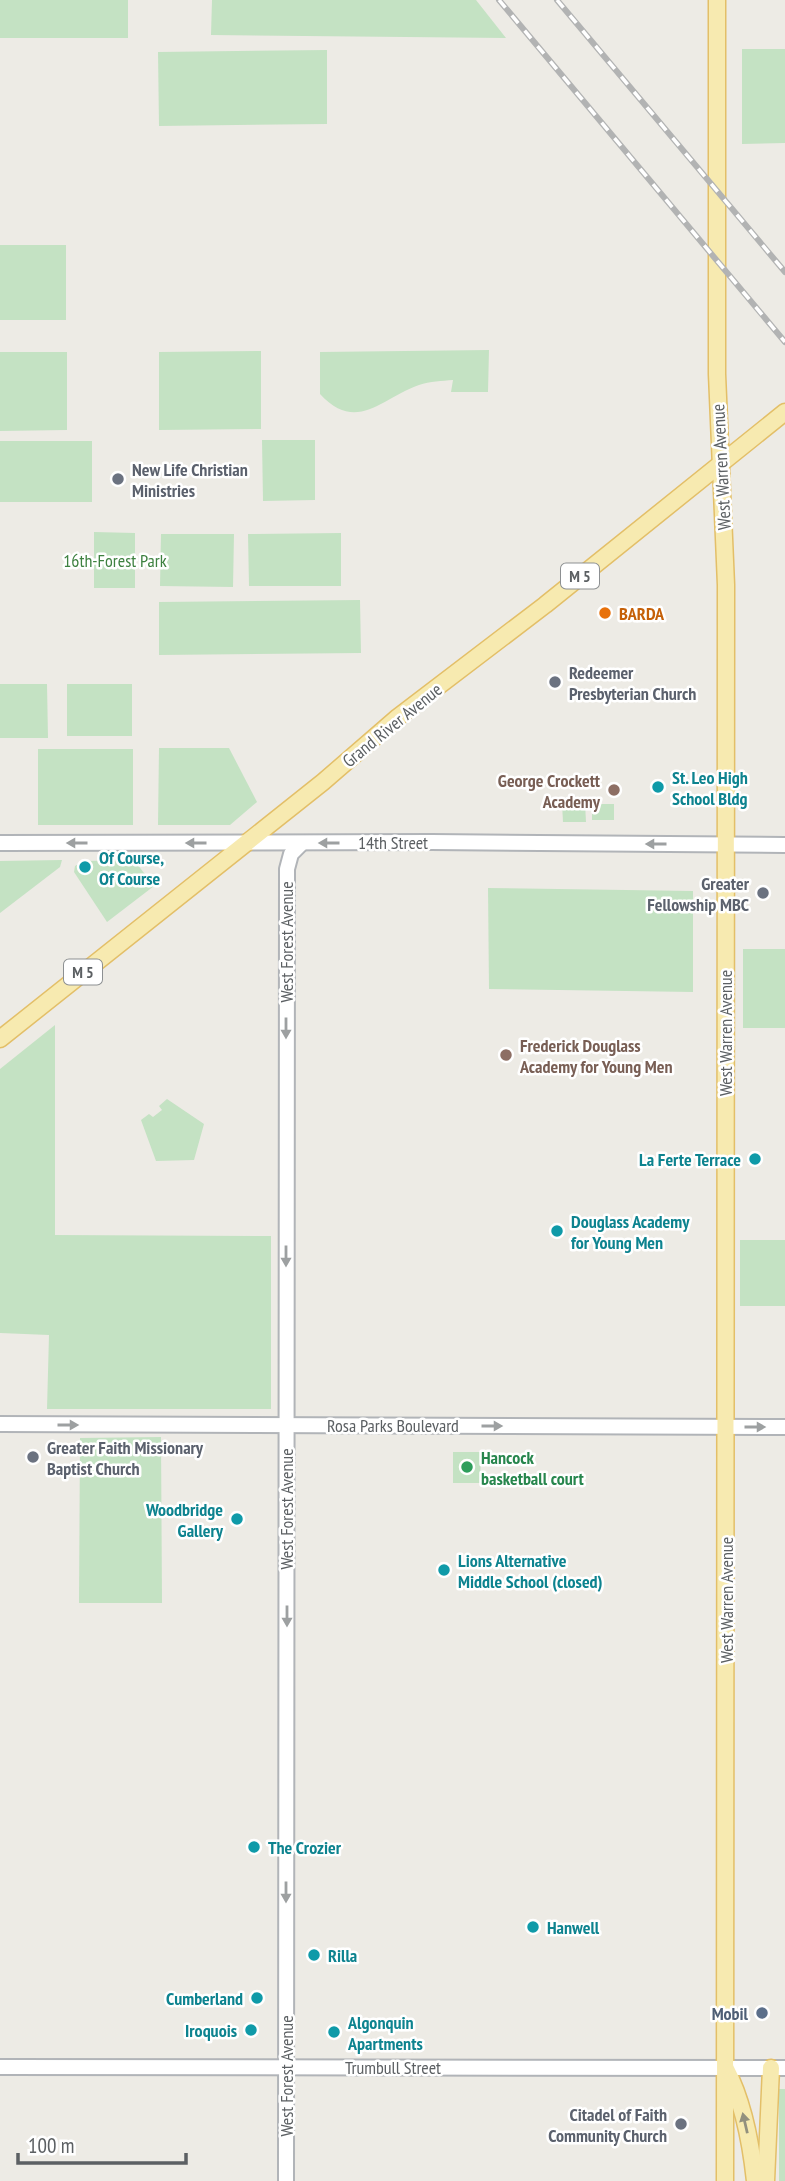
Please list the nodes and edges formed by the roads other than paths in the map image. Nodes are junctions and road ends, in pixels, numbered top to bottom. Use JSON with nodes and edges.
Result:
{"nodes":[{"id":1,"x":718,"y":0,"type":"edge"},
{"id":2,"x":785,"y":412,"type":"edge"},
{"id":3,"x":720,"y":465,"type":"junction"},
{"id":4,"x":0,"y":843,"type":"edge"},
{"id":5,"x":247,"y":843,"type":"junction"},
{"id":6,"x":302,"y":843,"type":"junction"},
{"id":7,"x":725,"y":845,"type":"junction"},
{"id":8,"x":785,"y":845,"type":"edge"},
{"id":9,"x":0,"y":1038,"type":"edge"},
{"id":10,"x":0,"y":1424,"type":"edge"},
{"id":11,"x":286,"y":1425,"type":"junction"},
{"id":12,"x":724,"y":1427,"type":"junction"},
{"id":13,"x":785,"y":1427,"type":"edge"},
{"id":14,"x":0,"y":2067,"type":"edge"},
{"id":15,"x":286,"y":2067,"type":"junction"},
{"id":16,"x":724,"y":2067,"type":"junction"},
{"id":17,"x":778,"y":2068,"type":"edge"},
{"id":18,"x":286,"y":2181,"type":"edge"},
{"id":19,"x":725,"y":2181,"type":"edge"},
{"id":20,"x":755,"y":2181,"type":"edge"},
{"id":21,"x":766,"y":2181,"type":"edge"}],
"edges":[{"from":1,"to":3,"type":"main road","name":"West Warren Avenue"},
{"from":2,"to":3,"type":"main road","name":"Grand River Avenue","number":"M 5"},
{"from":3,"to":5,"type":"main road","name":"Grand River Avenue","number":"M 5"},
{"from":3,"to":7,"type":"main road","name":"West Warren Avenue"},
{"from":5,"to":4,"type":"street","name":"14th Street","one_way":true},
{"from":5,"to":6,"type":"street","name":"14th Street"},
{"from":5,"to":9,"type":"main road","name":"Grand River Avenue","number":"M 5"},
{"from":7,"to":6,"type":"street","name":"14th Street","one_way":true},
{"from":6,"to":11,"type":"street","name":"West Forest Avenue","one_way":true},
{"from":7,"to":8,"type":"street","name":"14th Street"},
{"from":7,"to":12,"type":"main road","name":"West Warren Avenue"},
{"from":10,"to":11,"type":"street","name":"Rosa Parks Boulevard","one_way":true},
{"from":11,"to":12,"type":"street","name":"Rosa Parks Boulevard","one_way":true},
{"from":11,"to":15,"type":"street","name":"West Forest Avenue","one_way":true},
{"from":12,"to":13,"type":"street","name":"Rosa Parks Boulevard","one_way":true},
{"from":12,"to":16,"type":"main road","name":"West Warren Avenue"},
{"from":14,"to":15,"type":"street","name":"Trumbull Street"},
{"from":15,"to":16,"type":"street","name":"Trumbull Street"},
{"from":15,"to":18,"type":"street","name":"West Forest Avenue"},
{"from":16,"to":17,"type":"street","name":"Trumbull Street"},
{"from":16,"to":19,"type":"main road","name":"West Warren Avenue"},
{"from":20,"to":16,"type":"main road","name":"West Warren Avenue","one_way":true},
{"from":17,"to":21,"type":"main road"}]}
